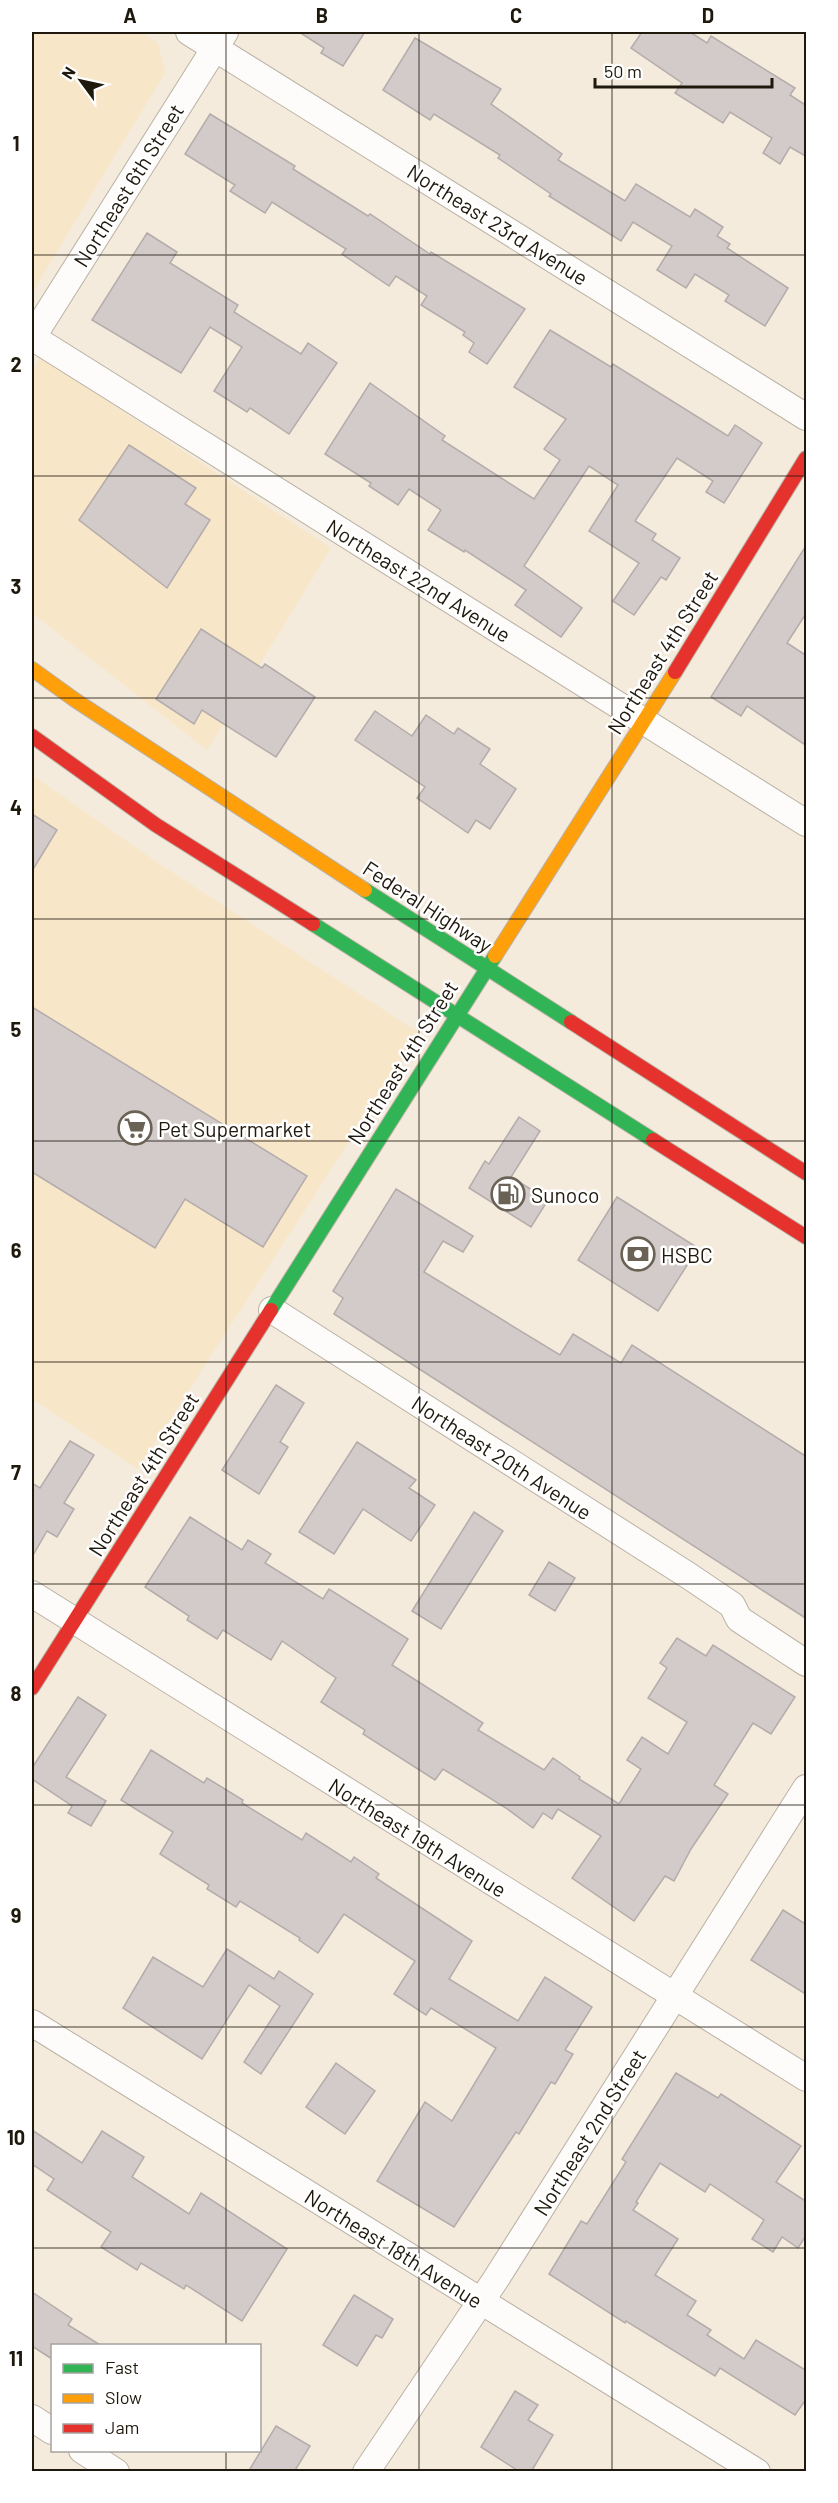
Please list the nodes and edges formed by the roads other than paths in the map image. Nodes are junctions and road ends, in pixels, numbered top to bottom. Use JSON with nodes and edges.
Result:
{"nodes":[{"id":1,"x":189,"y":32,"type":"edge"},
{"id":2,"x":220,"y":40,"type":"edge"},
{"id":3,"x":32,"y":338,"type":"edge"},
{"id":4,"x":807,"y":417,"type":"edge"},
{"id":5,"x":807,"y":458,"type":"edge"},
{"id":6,"x":32,"y":669,"type":"edge"},
{"id":7,"x":644,"y":722,"type":"junction"},
{"id":8,"x":32,"y":736,"type":"edge"},
{"id":9,"x":807,"y":823,"type":"edge"},
{"id":10,"x":486,"y":969,"type":"junction"},
{"id":11,"x":456,"y":1014,"type":"junction"},
{"id":12,"x":807,"y":1173,"type":"edge"},
{"id":13,"x":807,"y":1237,"type":"edge"},
{"id":14,"x":272,"y":1310,"type":"junction"},
{"id":15,"x":32,"y":1594,"type":"edge"},
{"id":16,"x":732,"y":1605,"type":"junction"},
{"id":17,"x":74,"y":1621,"type":"junction"},
{"id":18,"x":807,"y":1643,"type":"edge"},
{"id":19,"x":807,"y":1663,"type":"edge"},
{"id":20,"x":32,"y":1688,"type":"edge"},
{"id":21,"x":807,"y":1788,"type":"edge"},
{"id":22,"x":674,"y":1997,"type":"junction"},
{"id":23,"x":32,"y":2023,"type":"edge"},
{"id":24,"x":807,"y":2078,"type":"edge"},
{"id":25,"x":481,"y":2303,"type":"junction"},
{"id":26,"x":32,"y":2418,"type":"edge"},
{"id":27,"x":51,"y":2431,"type":"edge"},
{"id":28,"x":84,"y":2452,"type":"edge"},
{"id":29,"x":116,"y":2472,"type":"edge"},
{"id":30,"x":366,"y":2472,"type":"edge"},
{"id":31,"x":757,"y":2472,"type":"edge"}],
"edges":[{"from":1,"to":2,"type":"street","name":"Northeast 23rd Avenue"},
{"from":2,"to":3,"type":"street","name":"Northeast 6th Street"},
{"from":2,"to":4,"type":"street","name":"Northeast 23rd Avenue"},
{"from":3,"to":7,"type":"street","name":"Northeast 22nd Avenue"},
{"from":5,"to":7,"type":"main road","name":"Northeast 4th Street"},
{"from":6,"to":10,"type":"main road","name":"Federal Highway"},
{"from":7,"to":9,"type":"street","name":"Northeast 22nd Avenue"},
{"from":7,"to":10,"type":"main road","name":"Northeast 4th Street"},
{"from":8,"to":11,"type":"main road"},
{"from":10,"to":11,"type":"main road","name":"Northeast 4th Street"},
{"from":10,"to":12,"type":"main road","name":"Federal Highway"},
{"from":11,"to":13,"type":"main road"},
{"from":11,"to":14,"type":"main road","name":"Northeast 4th Street"},
{"from":14,"to":16,"type":"street","name":"Northeast 20th Avenue"},
{"from":14,"to":17,"type":"main road","name":"Northeast 4th Street"},
{"from":15,"to":17,"type":"street","name":"Northeast 19th Avenue"},
{"from":16,"to":18,"type":"street","name":"Northeast 20th Avenue"},
{"from":16,"to":19,"type":"street","name":"Northeast 20th Avenue"},
{"from":17,"to":20,"type":"main road","name":"Northeast 4th Street"},
{"from":17,"to":22,"type":"street","name":"Northeast 19th Avenue"},
{"from":21,"to":22,"type":"street","name":"Northeast 2nd Street"},
{"from":22,"to":24,"type":"street","name":"Northeast 19th Avenue"},
{"from":22,"to":25,"type":"street","name":"Northeast 2nd Street"},
{"from":23,"to":25,"type":"street","name":"Northeast 18th Avenue"},
{"from":25,"to":30,"type":"street","name":"Northeast 2nd Street"},
{"from":25,"to":31,"type":"street","name":"Northeast 18th Avenue"},
{"from":26,"to":27,"type":"street"},
{"from":28,"to":29,"type":"street"}]}
